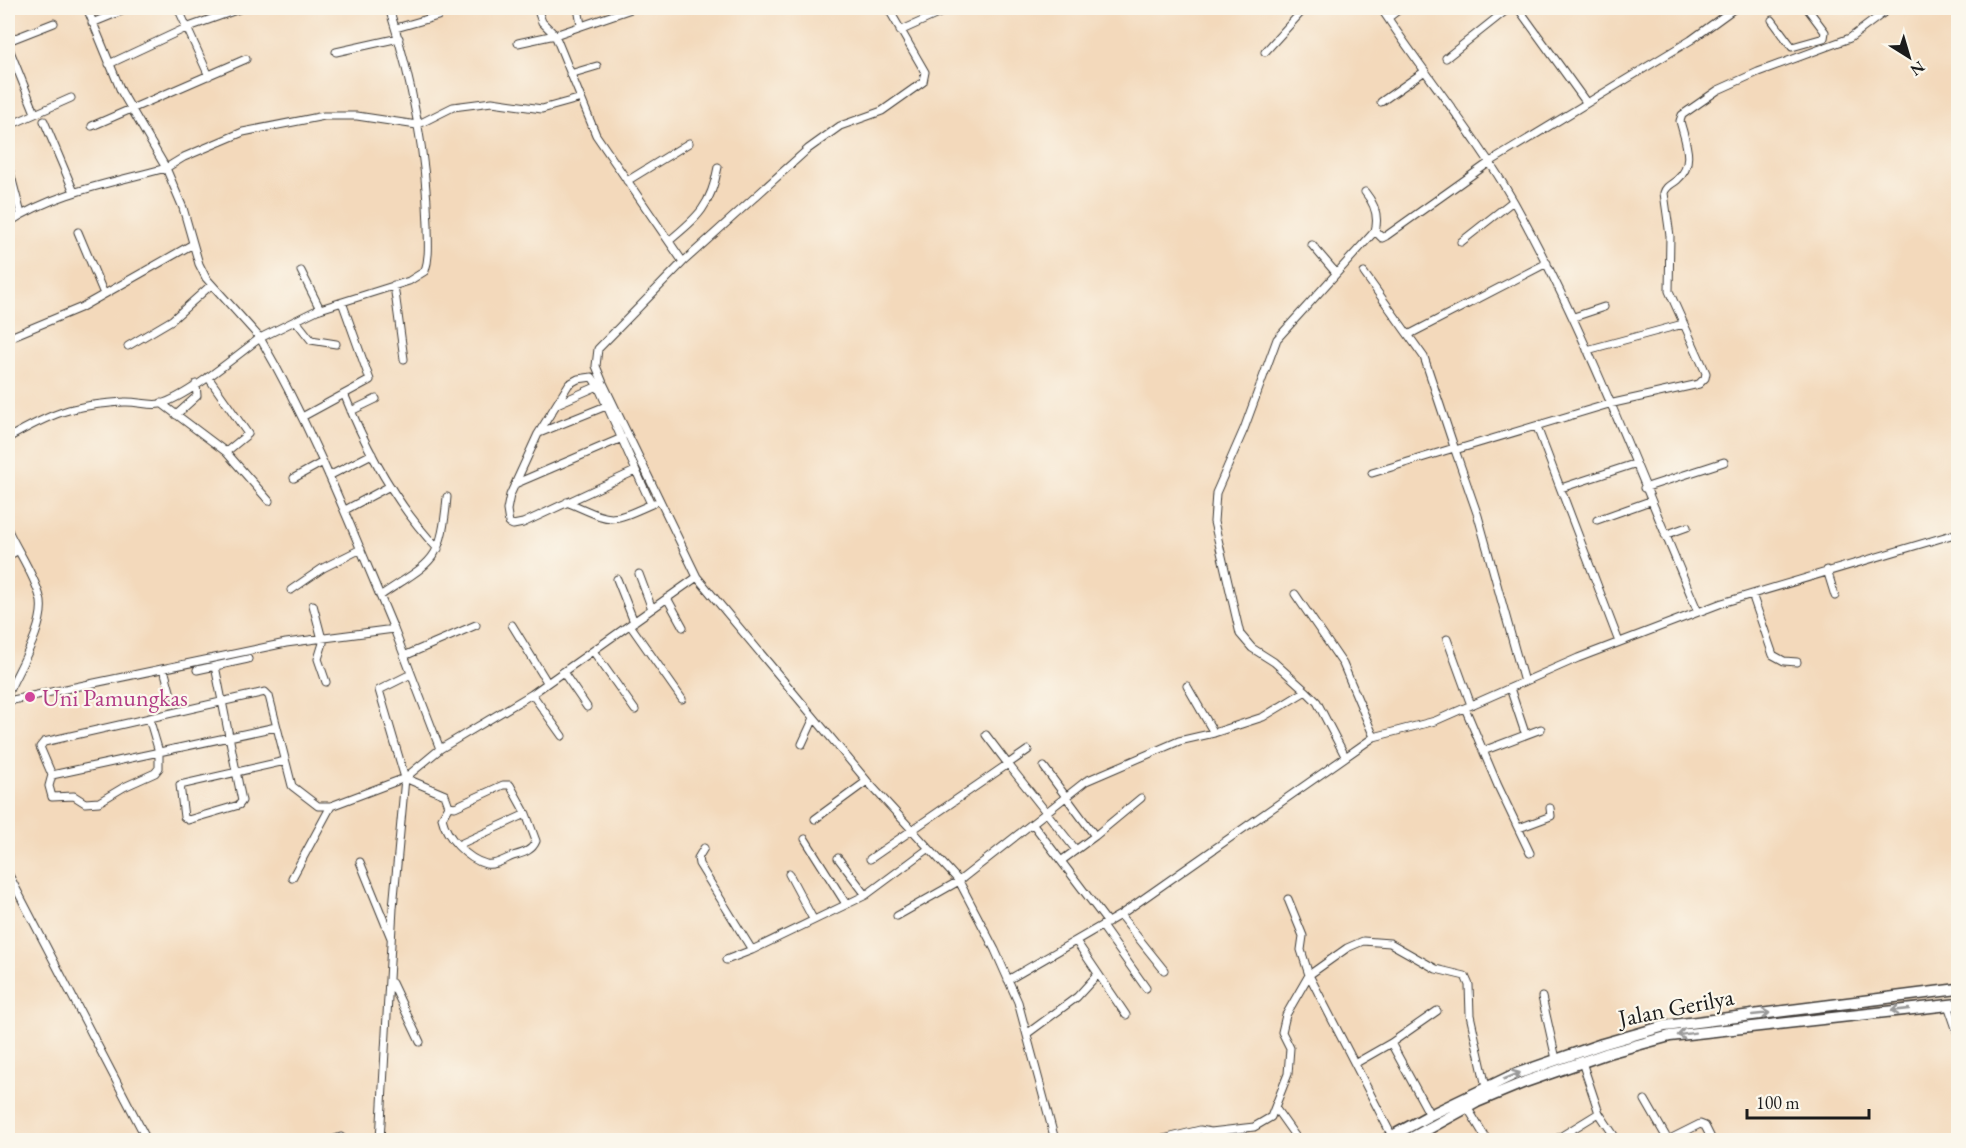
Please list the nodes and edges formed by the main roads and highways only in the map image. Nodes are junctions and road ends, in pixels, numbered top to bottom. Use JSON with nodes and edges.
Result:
{"nodes":[{"id":1,"x":1959,"y":989,"type":"edge"},
{"id":2,"x":1953,"y":1005,"type":"edge"},
{"id":3,"x":1793,"y":1010,"type":"junction"},
{"id":4,"x":1792,"y":1022,"type":"junction"},
{"id":5,"x":1415,"y":1130,"type":"junction"},
{"id":6,"x":1389,"y":1138,"type":"edge"},
{"id":7,"x":1408,"y":1140,"type":"edge"}],
"edges":[{"from":1,"to":3,"type":"highway","name":"Jalan Gerilya"},
{"from":2,"to":4,"type":"highway","name":"Jalan Gerilya","one_way":true},
{"from":3,"to":4,"type":"highway"},
{"from":5,"to":3,"type":"highway","name":"Jalan Gerilya","one_way":true},
{"from":4,"to":5,"type":"highway","name":"Jalan Gerilya","one_way":true},
{"from":5,"to":6,"type":"highway","name":"Jalan Gerilya"},
{"from":5,"to":7,"type":"highway","name":"Jalan Gerilya"}]}
